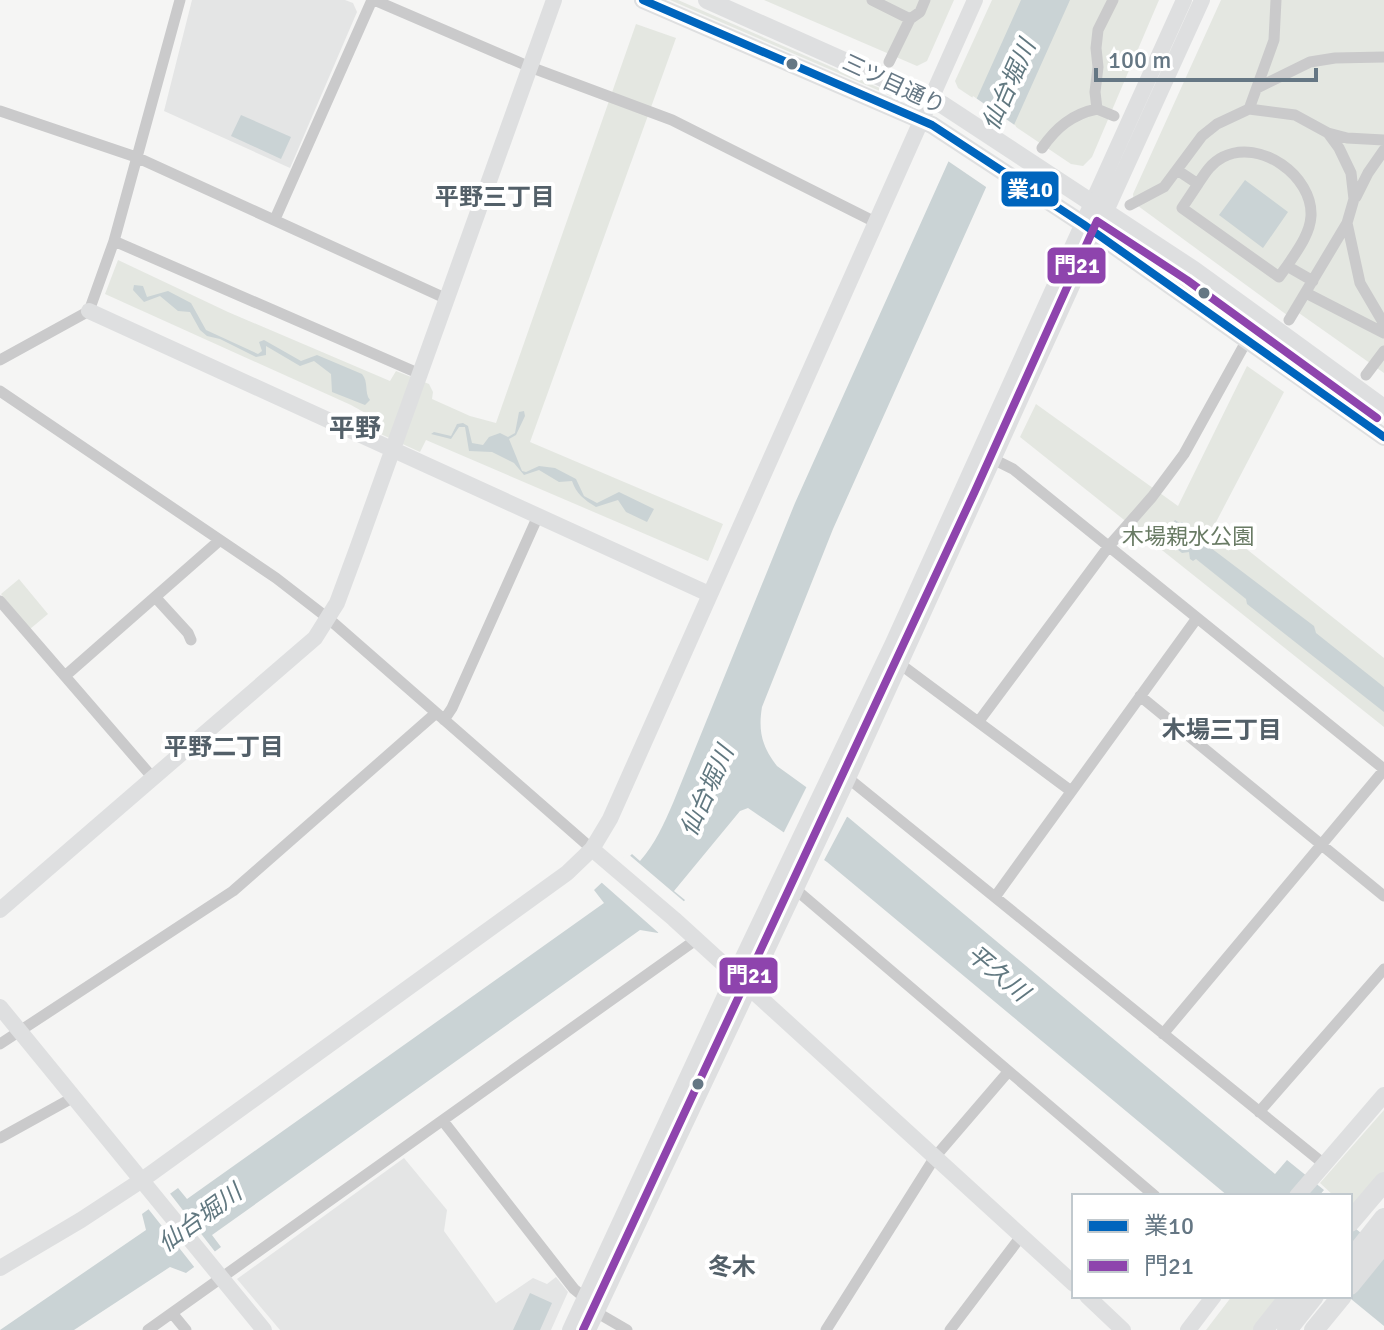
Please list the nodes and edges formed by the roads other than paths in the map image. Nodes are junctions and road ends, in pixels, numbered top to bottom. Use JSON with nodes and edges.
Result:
{"nodes":[{"id":1,"x":180,"y":0,"type":"edge"},
{"id":2,"x":373,"y":0,"type":"edge"},
{"id":3,"x":554,"y":0,"type":"edge"},
{"id":4,"x":643,"y":0,"type":"edge"},
{"id":5,"x":707,"y":0,"type":"edge"},
{"id":6,"x":872,"y":0,"type":"edge"},
{"id":7,"x":925,"y":0,"type":"edge"},
{"id":8,"x":975,"y":0,"type":"edge"},
{"id":9,"x":1113,"y":0,"type":"edge"},
{"id":10,"x":1184,"y":0,"type":"edge"},
{"id":11,"x":1202,"y":0,"type":"edge"},
{"id":12,"x":1276,"y":0,"type":"edge"},
{"id":13,"x":910,"y":19,"type":"junction"},
{"id":14,"x":1384,"y":57,"type":"edge"},
{"id":15,"x":889,"y":62,"type":"dead end"},
{"id":16,"x":530,"y":67,"type":"junction"},
{"id":17,"x":1257,"y":88,"type":"junction"},
{"id":18,"x":937,"y":101,"type":"junction"},
{"id":19,"x":1097,"y":109,"type":"junction"},
{"id":20,"x":1249,"y":109,"type":"junction"},
{"id":21,"x":0,"y":111,"type":"edge"},
{"id":22,"x":1114,"y":116,"type":"dead end"},
{"id":23,"x":926,"y":122,"type":"junction"},
{"id":24,"x":1328,"y":133,"type":"junction"},
{"id":25,"x":1384,"y":140,"type":"edge"},
{"id":26,"x":1042,"y":148,"type":"dead end"},
{"id":27,"x":1384,"y":150,"type":"edge"},
{"id":28,"x":136,"y":157,"type":"junction"},
{"id":29,"x":1177,"y":170,"type":"junction"},
{"id":30,"x":1198,"y":184,"type":"junction"},
{"id":31,"x":1354,"y":199,"type":"junction"},
{"id":32,"x":1130,"y":205,"type":"dead end"},
{"id":33,"x":1099,"y":207,"type":"junction"},
{"id":34,"x":275,"y":219,"type":"junction"},
{"id":35,"x":875,"y":222,"type":"junction"},
{"id":36,"x":1347,"y":223,"type":"junction"},
{"id":37,"x":1089,"y":228,"type":"junction"},
{"id":38,"x":114,"y":241,"type":"junction"},
{"id":39,"x":1287,"y":266,"type":"junction"},
{"id":40,"x":1313,"y":281,"type":"junction"},
{"id":41,"x":1306,"y":293,"type":"junction"},
{"id":42,"x":447,"y":299,"type":"junction"},
{"id":43,"x":89,"y":311,"type":"junction"},
{"id":44,"x":1289,"y":320,"type":"dead end"},
{"id":45,"x":1384,"y":324,"type":"edge"},
{"id":46,"x":1384,"y":333,"type":"edge"},
{"id":47,"x":1247,"y":340,"type":"junction"},
{"id":48,"x":1384,"y":351,"type":"edge"},
{"id":49,"x":0,"y":360,"type":"edge"},
{"id":50,"x":420,"y":374,"type":"junction"},
{"id":51,"x":1366,"y":375,"type":"dead end"},
{"id":52,"x":0,"y":391,"type":"edge"},
{"id":53,"x":1384,"y":408,"type":"edge"},
{"id":54,"x":1384,"y":437,"type":"edge"},
{"id":55,"x":392,"y":451,"type":"junction"},
{"id":56,"x":993,"y":459,"type":"junction"},
{"id":57,"x":538,"y":516,"type":"junction"},
{"id":58,"x":220,"y":540,"type":"junction"},
{"id":59,"x":1109,"y":546,"type":"junction"},
{"id":60,"x":709,"y":594,"type":"junction"},
{"id":61,"x":156,"y":598,"type":"junction"},
{"id":62,"x":3,"y":609,"type":"edge"},
{"id":63,"x":1197,"y":618,"type":"junction"},
{"id":64,"x":329,"y":619,"type":"junction"},
{"id":65,"x":191,"y":640,"type":"dead end"},
{"id":66,"x":900,"y":664,"type":"junction"},
{"id":67,"x":65,"y":676,"type":"junction"},
{"id":68,"x":1140,"y":696,"type":"junction"},
{"id":69,"x":440,"y":717,"type":"junction"},
{"id":70,"x":979,"y":721,"type":"junction"},
{"id":71,"x":1384,"y":770,"type":"edge"},
{"id":72,"x":153,"y":778,"type":"junction"},
{"id":73,"x":848,"y":778,"type":"junction"},
{"id":74,"x":1071,"y":791,"type":"junction"},
{"id":75,"x":1322,"y":844,"type":"junction"},
{"id":76,"x":592,"y":849,"type":"junction"},
{"id":77,"x":794,"y":888,"type":"junction"},
{"id":78,"x":1384,"y":896,"type":"edge"},
{"id":79,"x":995,"y":897,"type":"junction"},
{"id":80,"x":0,"y":910,"type":"edge"},
{"id":81,"x":697,"y":939,"type":"junction"},
{"id":82,"x":1384,"y":969,"type":"edge"},
{"id":83,"x":735,"y":974,"type":"junction"},
{"id":84,"x":748,"y":986,"type":"junction"},
{"id":85,"x":0,"y":1007,"type":"edge"},
{"id":86,"x":20,"y":1032,"type":"junction"},
{"id":87,"x":1163,"y":1034,"type":"junction"},
{"id":88,"x":0,"y":1044,"type":"edge"},
{"id":89,"x":1008,"y":1072,"type":"junction"},
{"id":90,"x":1384,"y":1095,"type":"edge"},
{"id":91,"x":74,"y":1097,"type":"junction"},
{"id":92,"x":1259,"y":1112,"type":"junction"},
{"id":93,"x":443,"y":1121,"type":"junction"},
{"id":94,"x":0,"y":1138,"type":"edge"},
{"id":95,"x":935,"y":1157,"type":"junction"},
{"id":96,"x":1324,"y":1164,"type":"junction"},
{"id":97,"x":142,"y":1180,"type":"junction"},
{"id":98,"x":1384,"y":1182,"type":"edge"},
{"id":99,"x":1153,"y":1194,"type":"edge"},
{"id":100,"x":1299,"y":1194,"type":"edge"},
{"id":101,"x":1384,"y":1209,"type":"edge"},
{"id":102,"x":1384,"y":1218,"type":"edge"},
{"id":103,"x":1352,"y":1220,"type":"edge"},
{"id":104,"x":1022,"y":1235,"type":"junction"},
{"id":105,"x":1384,"y":1243,"type":"edge"},
{"id":106,"x":1352,"y":1249,"type":"edge"},
{"id":107,"x":1352,"y":1258,"type":"edge"},
{"id":108,"x":0,"y":1268,"type":"edge"},
{"id":109,"x":221,"y":1278,"type":"junction"},
{"id":110,"x":1072,"y":1282,"type":"edge"},
{"id":111,"x":1352,"y":1283,"type":"edge"},
{"id":112,"x":585,"y":1298,"type":"junction"},
{"id":113,"x":1089,"y":1298,"type":"edge"},
{"id":114,"x":1212,"y":1298,"type":"edge"},
{"id":115,"x":1288,"y":1298,"type":"edge"},
{"id":116,"x":1312,"y":1298,"type":"edge"},
{"id":117,"x":1320,"y":1298,"type":"edge"},
{"id":118,"x":1340,"y":1298,"type":"edge"},
{"id":119,"x":596,"y":1312,"type":"junction"},
{"id":120,"x":172,"y":1313,"type":"junction"},
{"id":121,"x":148,"y":1330,"type":"edge"},
{"id":122,"x":186,"y":1330,"type":"edge"},
{"id":123,"x":264,"y":1330,"type":"edge"},
{"id":124,"x":570,"y":1330,"type":"edge"},
{"id":125,"x":588,"y":1330,"type":"edge"},
{"id":126,"x":627,"y":1330,"type":"edge"},
{"id":127,"x":826,"y":1330,"type":"edge"},
{"id":128,"x":950,"y":1330,"type":"edge"},
{"id":129,"x":1123,"y":1330,"type":"edge"},
{"id":130,"x":1188,"y":1330,"type":"edge"},
{"id":131,"x":1263,"y":1330,"type":"edge"},
{"id":132,"x":1287,"y":1330,"type":"edge"},
{"id":133,"x":1295,"y":1330,"type":"edge"},
{"id":134,"x":1314,"y":1330,"type":"edge"}],
"edges":[{"from":1,"to":28,"type":"street"},
{"from":2,"to":16,"type":"street"},
{"from":2,"to":34,"type":"street"},
{"from":3,"to":16,"type":"street"},
{"from":4,"to":23,"type":"main road","name":"三ツ目通り"},
{"from":5,"to":18,"type":"main road","name":"三ツ目通り"},
{"from":6,"to":13,"type":"street"},
{"from":7,"to":13,"type":"street"},
{"from":8,"to":18,"type":"street"},
{"from":9,"to":19,"type":"street"},
{"from":10,"to":33,"type":"street"},
{"from":11,"to":33,"type":"street"},
{"from":12,"to":17,"type":"street"},
{"from":13,"to":15,"type":"street"},
{"from":14,"to":17,"type":"street"},
{"from":16,"to":35,"type":"street"},
{"from":16,"to":42,"type":"street"},
{"from":17,"to":20,"type":"street"},
{"from":18,"to":23,"type":"street"},
{"from":18,"to":33,"type":"main road","name":"三ツ目通り"},
{"from":19,"to":22,"type":"street"},
{"from":19,"to":26,"type":"street"},
{"from":20,"to":24,"type":"street"},
{"from":20,"to":29,"type":"street"},
{"from":21,"to":28,"type":"street"},
{"from":23,"to":35,"type":"street"},
{"from":23,"to":37,"type":"main road","name":"三ツ目通り"},
{"from":24,"to":25,"type":"street"},
{"from":24,"to":31,"type":"street"},
{"from":27,"to":31,"type":"street"},
{"from":28,"to":34,"type":"street"},
{"from":28,"to":38,"type":"street"},
{"from":29,"to":30,"type":"street"},
{"from":29,"to":32,"type":"street"},
{"from":30,"to":39,"type":"street"},
{"from":30,"to":39,"type":"street"},
{"from":31,"to":36,"type":"street"},
{"from":33,"to":37,"type":"street"},
{"from":33,"to":53,"type":"main road","name":"三ツ目通り"},
{"from":34,"to":42,"type":"street"},
{"from":35,"to":60,"type":"street"},
{"from":36,"to":40,"type":"street"},
{"from":36,"to":45,"type":"street"},
{"from":37,"to":47,"type":"main road","name":"三ツ目通り"},
{"from":37,"to":56,"type":"street"},
{"from":37,"to":83,"type":"street"},
{"from":38,"to":43,"type":"street"},
{"from":38,"to":50,"type":"street"},
{"from":39,"to":40,"type":"street"},
{"from":40,"to":41,"type":"street"},
{"from":41,"to":44,"type":"street"},
{"from":41,"to":46,"type":"street"},
{"from":42,"to":50,"type":"street"},
{"from":43,"to":49,"type":"street"},
{"from":43,"to":55,"type":"street"},
{"from":47,"to":54,"type":"main road","name":"三ツ目通り"},
{"from":47,"to":59,"type":"street"},
{"from":48,"to":51,"type":"street"},
{"from":50,"to":55,"type":"street"},
{"from":52,"to":58,"type":"street"},
{"from":55,"to":57,"type":"street"},
{"from":55,"to":64,"type":"street"},
{"from":56,"to":59,"type":"street"},
{"from":56,"to":66,"type":"street"},
{"from":57,"to":60,"type":"street"},
{"from":57,"to":69,"type":"street"},
{"from":58,"to":61,"type":"street"},
{"from":58,"to":64,"type":"street"},
{"from":59,"to":63,"type":"street"},
{"from":59,"to":70,"type":"street"},
{"from":60,"to":76,"type":"street"},
{"from":61,"to":65,"type":"street"},
{"from":61,"to":67,"type":"street"},
{"from":62,"to":67,"type":"street"},
{"from":63,"to":68,"type":"street"},
{"from":63,"to":71,"type":"street"},
{"from":64,"to":69,"type":"street"},
{"from":64,"to":72,"type":"street"},
{"from":66,"to":70,"type":"street"},
{"from":66,"to":73,"type":"street"},
{"from":67,"to":72,"type":"street"},
{"from":68,"to":74,"type":"street"},
{"from":68,"to":75,"type":"street"},
{"from":69,"to":76,"type":"street"},
{"from":69,"to":86,"type":"street"},
{"from":70,"to":74,"type":"street"},
{"from":71,"to":75,"type":"street"},
{"from":72,"to":80,"type":"street"},
{"from":73,"to":77,"type":"street"},
{"from":73,"to":79,"type":"street"},
{"from":74,"to":79,"type":"street"},
{"from":75,"to":78,"type":"street"},
{"from":75,"to":87,"type":"street"},
{"from":76,"to":81,"type":"street"},
{"from":76,"to":97,"type":"street"},
{"from":77,"to":84,"type":"street"},
{"from":77,"to":89,"type":"street"},
{"from":79,"to":87,"type":"street"},
{"from":81,"to":83,"type":"street"},
{"from":81,"to":93,"type":"street"},
{"from":82,"to":92,"type":"street"},
{"from":83,"to":84,"type":"street"},
{"from":83,"to":112,"type":"street"},
{"from":84,"to":95,"type":"street"},
{"from":84,"to":119,"type":"street"},
{"from":85,"to":86,"type":"street"},
{"from":86,"to":88,"type":"street"},
{"from":86,"to":91,"type":"street"},
{"from":87,"to":92,"type":"street"},
{"from":89,"to":95,"type":"street"},
{"from":89,"to":99,"type":"street"},
{"from":90,"to":96,"type":"street"},
{"from":91,"to":94,"type":"street"},
{"from":91,"to":97,"type":"street"},
{"from":92,"to":96,"type":"street"},
{"from":93,"to":109,"type":"street"},
{"from":93,"to":112,"type":"street"},
{"from":95,"to":104,"type":"street"},
{"from":95,"to":127,"type":"street"},
{"from":96,"to":100,"type":"street"},
{"from":97,"to":108,"type":"street"},
{"from":97,"to":109,"type":"street"},
{"from":98,"to":103,"type":"highway"},
{"from":101,"to":106,"type":"highway"},
{"from":102,"to":107,"type":"highway"},
{"from":104,"to":110,"type":"street"},
{"from":104,"to":128,"type":"street"},
{"from":105,"to":111,"type":"highway"},
{"from":109,"to":120,"type":"street"},
{"from":109,"to":123,"type":"street"},
{"from":112,"to":124,"type":"street"},
{"from":113,"to":129,"type":"street"},
{"from":114,"to":130,"type":"street"},
{"from":115,"to":131,"type":"highway"},
{"from":116,"to":132,"type":"highway"},
{"from":117,"to":133,"type":"highway"},
{"from":118,"to":134,"type":"highway"},
{"from":119,"to":125,"type":"street"},
{"from":119,"to":126,"type":"street"},
{"from":120,"to":121,"type":"street"},
{"from":120,"to":122,"type":"street"}]}
